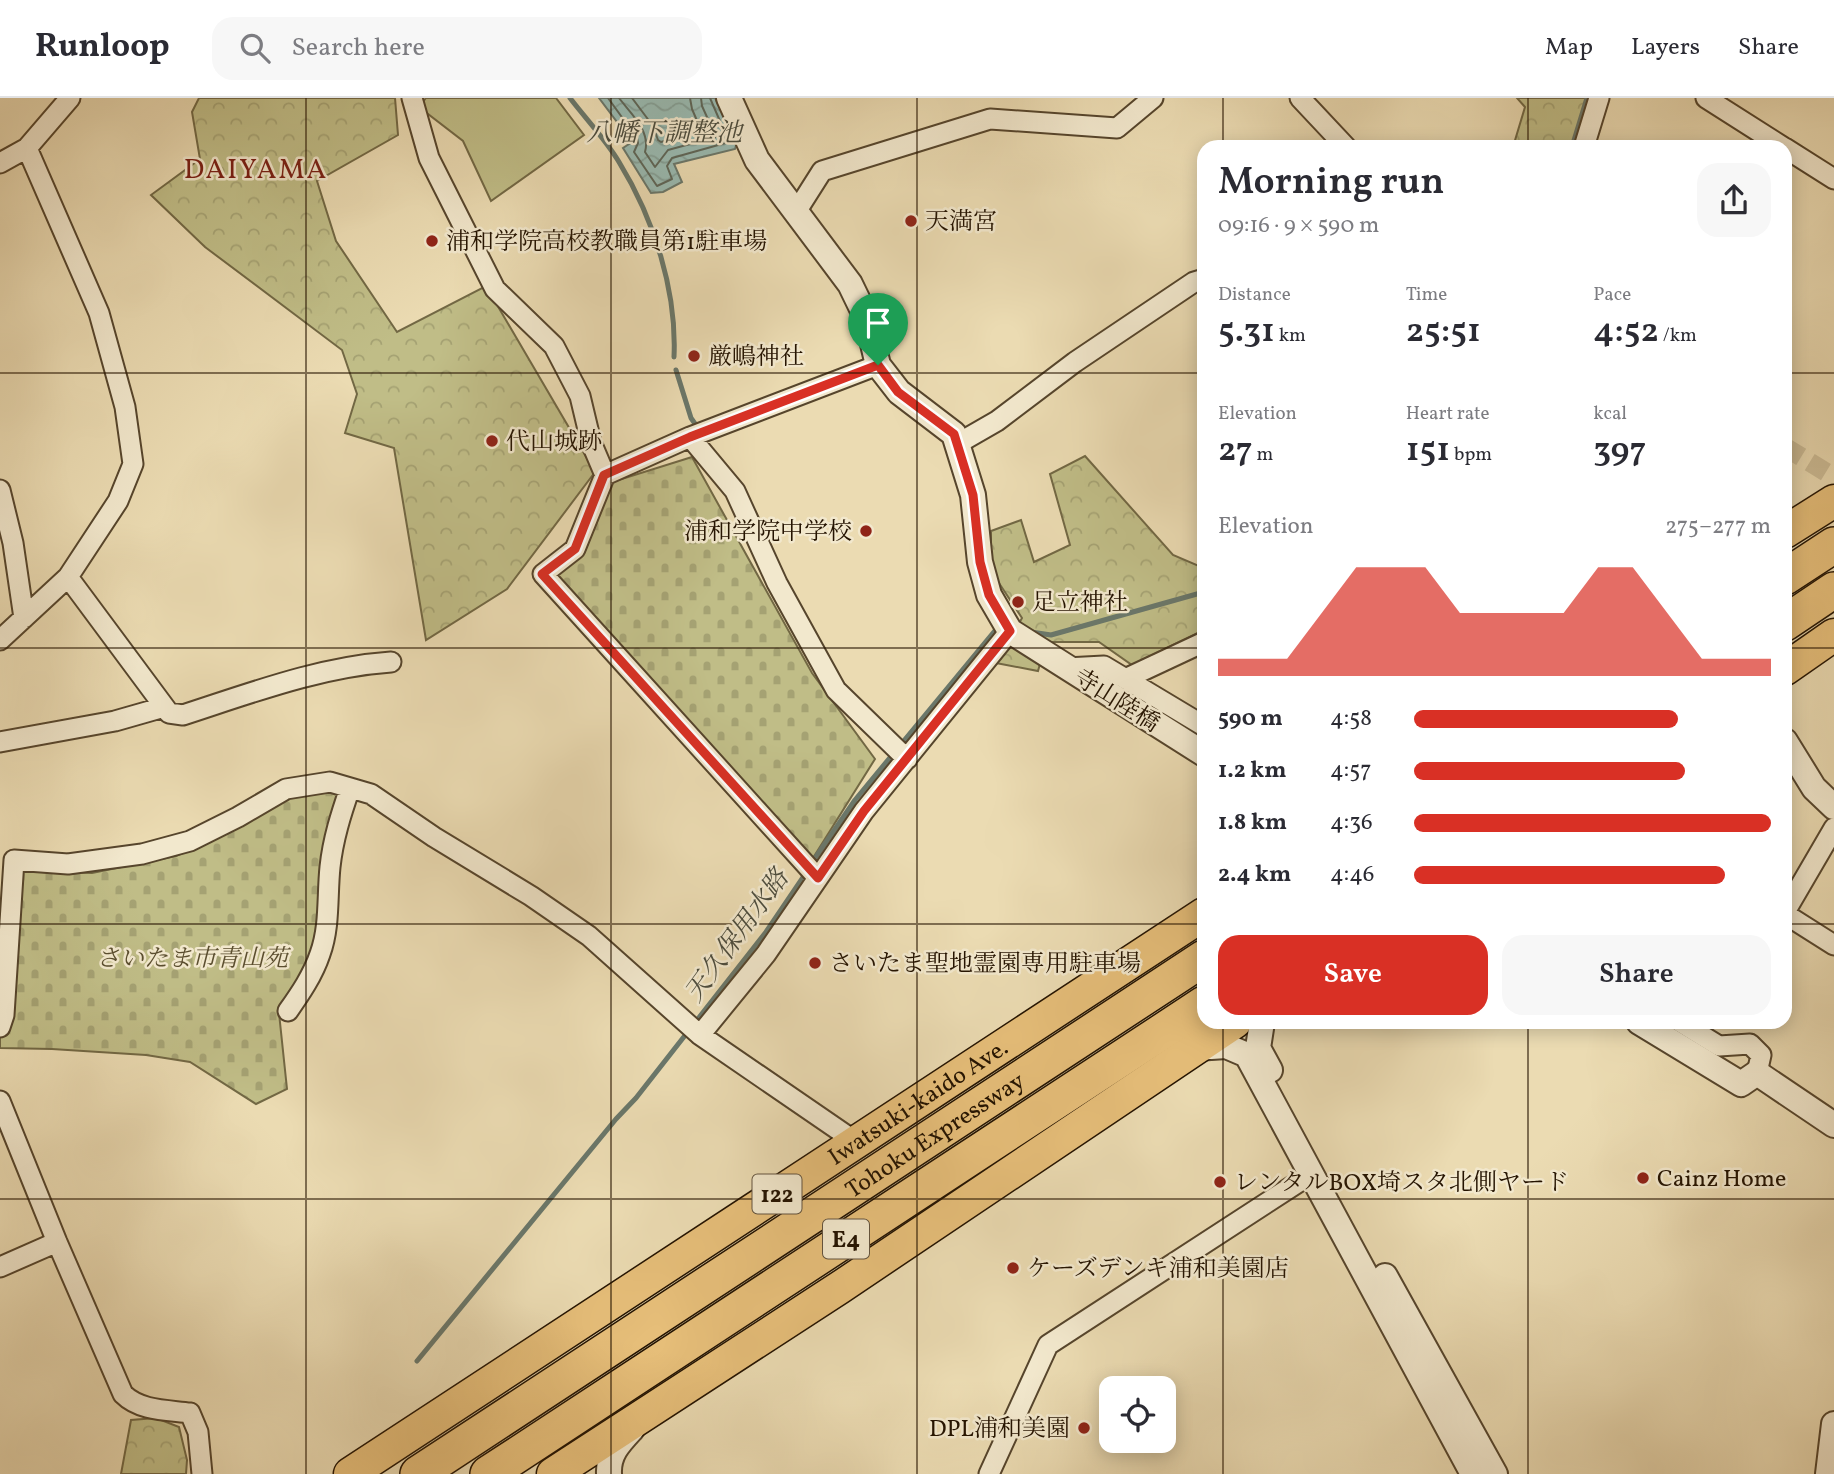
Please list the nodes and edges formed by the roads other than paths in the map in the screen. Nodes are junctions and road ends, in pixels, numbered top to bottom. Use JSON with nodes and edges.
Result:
{"nodes":[{"id":1,"x":70,"y":98,"type":"edge"},
{"id":2,"x":412,"y":98,"type":"edge"},
{"id":3,"x":729,"y":98,"type":"edge"},
{"id":4,"x":1153,"y":98,"type":"edge"},
{"id":5,"x":1300,"y":98,"type":"edge"},
{"id":6,"x":1599,"y":98,"type":"edge"},
{"id":7,"x":1706,"y":98,"type":"edge"},
{"id":8,"x":1339,"y":140,"type":"edge"},
{"id":9,"x":1586,"y":140,"type":"edge"},
{"id":10,"x":1772,"y":140,"type":"edge"},
{"id":11,"x":27,"y":148,"type":"junction"},
{"id":12,"x":1792,"y":153,"type":"edge"},
{"id":13,"x":0,"y":163,"type":"edge"},
{"id":14,"x":1834,"y":179,"type":"edge"},
{"id":15,"x":796,"y":212,"type":"junction"},
{"id":16,"x":1197,"y":281,"type":"edge"},
{"id":17,"x":878,"y":365,"type":"junction"},
{"id":18,"x":690,"y":437,"type":"junction"},
{"id":19,"x":957,"y":444,"type":"junction"},
{"id":20,"x":604,"y":475,"type":"junction"},
{"id":21,"x":0,"y":491,"type":"edge"},
{"id":22,"x":1834,"y":500,"type":"edge"},
{"id":23,"x":1792,"y":527,"type":"edge"},
{"id":24,"x":1834,"y":545,"type":"edge"},
{"id":25,"x":1792,"y":573,"type":"edge"},
{"id":26,"x":68,"y":576,"type":"junction"},
{"id":27,"x":1834,"y":590,"type":"edge"},
{"id":28,"x":24,"y":618,"type":"junction"},
{"id":29,"x":1792,"y":618,"type":"edge"},
{"id":30,"x":1010,"y":631,"type":"junction"},
{"id":31,"x":1834,"y":635,"type":"edge"},
{"id":32,"x":0,"y":640,"type":"edge"},
{"id":33,"x":1197,"y":645,"type":"edge"},
{"id":34,"x":391,"y":662,"type":"dead end"},
{"id":35,"x":1792,"y":664,"type":"edge"},
{"id":36,"x":1066,"y":668,"type":"junction"},
{"id":37,"x":1125,"y":679,"type":"junction"},
{"id":38,"x":164,"y":707,"type":"junction"},
{"id":39,"x":1197,"y":722,"type":"edge"},
{"id":40,"x":0,"y":742,"type":"edge"},
{"id":41,"x":1197,"y":750,"type":"edge"},
{"id":42,"x":1792,"y":752,"type":"edge"},
{"id":43,"x":907,"y":758,"type":"junction"},
{"id":44,"x":350,"y":788,"type":"junction"},
{"id":45,"x":1834,"y":807,"type":"edge"},
{"id":46,"x":1834,"y":828,"type":"edge"},
{"id":47,"x":7,"y":857,"type":"edge"},
{"id":48,"x":818,"y":878,"type":"junction"},
{"id":49,"x":1792,"y":901,"type":"edge"},
{"id":50,"x":1792,"y":918,"type":"edge"},
{"id":51,"x":1197,"y":919,"type":"edge"},
{"id":52,"x":1834,"y":945,"type":"edge"},
{"id":53,"x":3,"y":956,"type":"edge"},
{"id":54,"x":1197,"y":963,"type":"edge"},
{"id":55,"x":1197,"y":1009,"type":"edge"},
{"id":56,"x":288,"y":1011,"type":"dead end"},
{"id":57,"x":0,"y":1027,"type":"edge"},
{"id":58,"x":1224,"y":1029,"type":"edge"},
{"id":59,"x":1261,"y":1029,"type":"edge"},
{"id":60,"x":1651,"y":1029,"type":"edge"},
{"id":61,"x":1691,"y":1029,"type":"edge"},
{"id":62,"x":700,"y":1035,"type":"junction"},
{"id":63,"x":1196,"y":1048,"type":"junction"},
{"id":64,"x":1757,"y":1073,"type":"junction"},
{"id":65,"x":0,"y":1101,"type":"edge"},
{"id":66,"x":1834,"y":1125,"type":"edge"},
{"id":67,"x":856,"y":1142,"type":"junction"},
{"id":68,"x":1311,"y":1174,"type":"junction"},
{"id":69,"x":57,"y":1242,"type":"junction"},
{"id":70,"x":0,"y":1267,"type":"edge"},
{"id":71,"x":646,"y":1413,"type":"junction"},
{"id":72,"x":1834,"y":1424,"type":"edge"},
{"id":73,"x":202,"y":1474,"type":"edge"},
{"id":74,"x":350,"y":1474,"type":"edge"},
{"id":75,"x":418,"y":1474,"type":"edge"},
{"id":76,"x":488,"y":1474,"type":"edge"},
{"id":77,"x":553,"y":1474,"type":"edge"},
{"id":78,"x":609,"y":1474,"type":"edge"},
{"id":79,"x":989,"y":1474,"type":"edge"},
{"id":80,"x":1473,"y":1474,"type":"edge"},
{"id":81,"x":1495,"y":1474,"type":"edge"},
{"id":82,"x":1828,"y":1474,"type":"edge"}],
"edges":[{"from":1,"to":11,"type":"street"},
{"from":2,"to":20,"type":"street"},
{"from":3,"to":15,"type":"street"},
{"from":4,"to":15,"type":"street"},
{"from":5,"to":8,"type":"street"},
{"from":6,"to":9,"type":"street"},
{"from":7,"to":10,"type":"street"},
{"from":11,"to":13,"type":"street"},
{"from":11,"to":26,"type":"street"},
{"from":12,"to":14,"type":"street"},
{"from":15,"to":17,"type":"street"},
{"from":16,"to":19,"type":"street"},
{"from":17,"to":18,"type":"street"},
{"from":17,"to":19,"type":"street"},
{"from":18,"to":20,"type":"street"},
{"from":18,"to":43,"type":"street"},
{"from":19,"to":30,"type":"street"},
{"from":20,"to":48,"type":"street"},
{"from":21,"to":28,"type":"street"},
{"from":22,"to":23,"type":"highway"},
{"from":24,"to":25,"type":"highway"},
{"from":26,"to":28,"type":"street"},
{"from":26,"to":38,"type":"street"},
{"from":27,"to":29,"type":"highway"},
{"from":28,"to":32,"type":"street"},
{"from":30,"to":36,"type":"street","name":"寺山陸橋"},
{"from":30,"to":43,"type":"street"},
{"from":31,"to":35,"type":"highway"},
{"from":33,"to":37,"type":"street"},
{"from":34,"to":38,"type":"street"},
{"from":36,"to":37,"type":"street"},
{"from":36,"to":41,"type":"street","name":"寺山陸橋"},
{"from":37,"to":39,"type":"street"},
{"from":38,"to":40,"type":"street"},
{"from":42,"to":45,"type":"street"},
{"from":43,"to":48,"type":"street"},
{"from":44,"to":47,"type":"street"},
{"from":44,"to":56,"type":"street"},
{"from":44,"to":62,"type":"street"},
{"from":46,"to":49,"type":"street"},
{"from":47,"to":53,"type":"street"},
{"from":48,"to":62,"type":"street"},
{"from":50,"to":52,"type":"street"},
{"from":51,"to":67,"type":"highway","name":"Iwatsuki-kaido Ave.","number":"122"},
{"from":53,"to":57,"type":"street"},
{"from":54,"to":75,"type":"highway","name":"Tohoku Expressway","number":"E4"},
{"from":55,"to":76,"type":"highway","name":"Tohoku Expressway","number":"E4"},
{"from":58,"to":63,"type":"highway"},
{"from":59,"to":81,"type":"street"},
{"from":60,"to":64,"type":"street"},
{"from":61,"to":64,"type":"street"},
{"from":62,"to":67,"type":"street"},
{"from":63,"to":68,"type":"street"},
{"from":63,"to":71,"type":"highway"},
{"from":64,"to":66,"type":"street"},
{"from":65,"to":69,"type":"street"},
{"from":67,"to":74,"type":"highway","name":"Iwatsuki-kaido Ave.","number":"122"},
{"from":68,"to":79,"type":"street"},
{"from":68,"to":80,"type":"street"},
{"from":69,"to":70,"type":"street"},
{"from":69,"to":73,"type":"street"},
{"from":71,"to":77,"type":"highway"},
{"from":71,"to":78,"type":"street"},
{"from":72,"to":82,"type":"street"}]}
